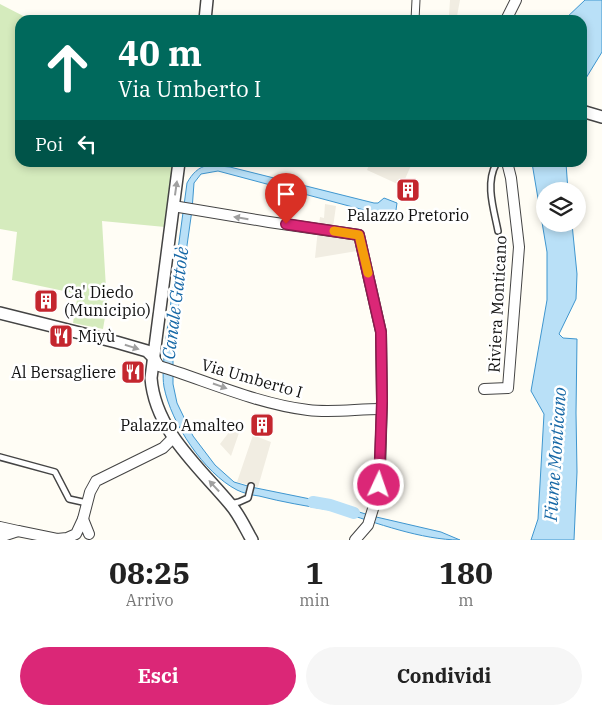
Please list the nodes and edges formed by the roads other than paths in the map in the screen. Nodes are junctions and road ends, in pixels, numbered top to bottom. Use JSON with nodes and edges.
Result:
{"nodes":[{"id":1,"x":207,"y":0,"type":"edge"},
{"id":2,"x":416,"y":0,"type":"edge"},
{"id":3,"x":516,"y":0,"type":"edge"},
{"id":4,"x":206,"y":15,"type":"edge"},
{"id":5,"x":415,"y":15,"type":"edge"},
{"id":6,"x":508,"y":15,"type":"edge"},
{"id":7,"x":587,"y":113,"type":"edge"},
{"id":8,"x":602,"y":117,"type":"edge"},
{"id":9,"x":179,"y":167,"type":"edge"},
{"id":10,"x":494,"y":167,"type":"edge"},
{"id":11,"x":508,"y":167,"type":"edge"},
{"id":12,"x":177,"y":207,"type":"junction"},
{"id":13,"x":498,"y":231,"type":"dead end"},
{"id":14,"x":0,"y":313,"type":"edge"},
{"id":15,"x":156,"y":362,"type":"junction"},
{"id":16,"x":484,"y":389,"type":"dead end"},
{"id":17,"x":381,"y":408,"type":"junction"},
{"id":18,"x":173,"y":438,"type":"junction"},
{"id":19,"x":0,"y":457,"type":"edge"},
{"id":20,"x":251,"y":486,"type":"dead end"},
{"id":21,"x":87,"y":503,"type":"junction"},
{"id":22,"x":230,"y":504,"type":"junction"},
{"id":23,"x":83,"y":519,"type":"junction"},
{"id":24,"x":0,"y":527,"type":"edge"},
{"id":25,"x":18,"y":531,"type":"junction"},
{"id":26,"x":0,"y":537,"type":"edge"},
{"id":27,"x":75,"y":537,"type":"edge"},
{"id":28,"x":90,"y":537,"type":"edge"},
{"id":29,"x":52,"y":539,"type":"edge"},
{"id":30,"x":252,"y":540,"type":"edge"},
{"id":31,"x":355,"y":540,"type":"edge"}],
"edges":[{"from":1,"to":4,"type":"street"},
{"from":2,"to":5,"type":"street"},
{"from":3,"to":6,"type":"street"},
{"from":7,"to":8,"type":"street"},
{"from":12,"to":9,"type":"street","one_way":true},
{"from":10,"to":13,"type":"lane"},
{"from":11,"to":16,"type":"street","name":"Riviera Monticano"},
{"from":12,"to":15,"type":"street"},
{"from":17,"to":12,"type":"street","one_way":true},
{"from":14,"to":15,"type":"street","one_way":true},
{"from":15,"to":17,"type":"street","name":"Via Umberto I","one_way":true},
{"from":15,"to":18,"type":"street"},
{"from":17,"to":31,"type":"street"},
{"from":18,"to":21,"type":"street"},
{"from":22,"to":18,"type":"street","one_way":true},
{"from":19,"to":21,"type":"lane"},
{"from":20,"to":22,"type":"lane"},
{"from":21,"to":23,"type":"street"},
{"from":22,"to":30,"type":"street"},
{"from":23,"to":27,"type":"street"},
{"from":23,"to":28,"type":"street"},
{"from":24,"to":25,"type":"street"},
{"from":25,"to":26,"type":"street"},
{"from":25,"to":29,"type":"street"},
{"from":27,"to":28,"type":"street"},
{"from":27,"to":29,"type":"street"}]}
